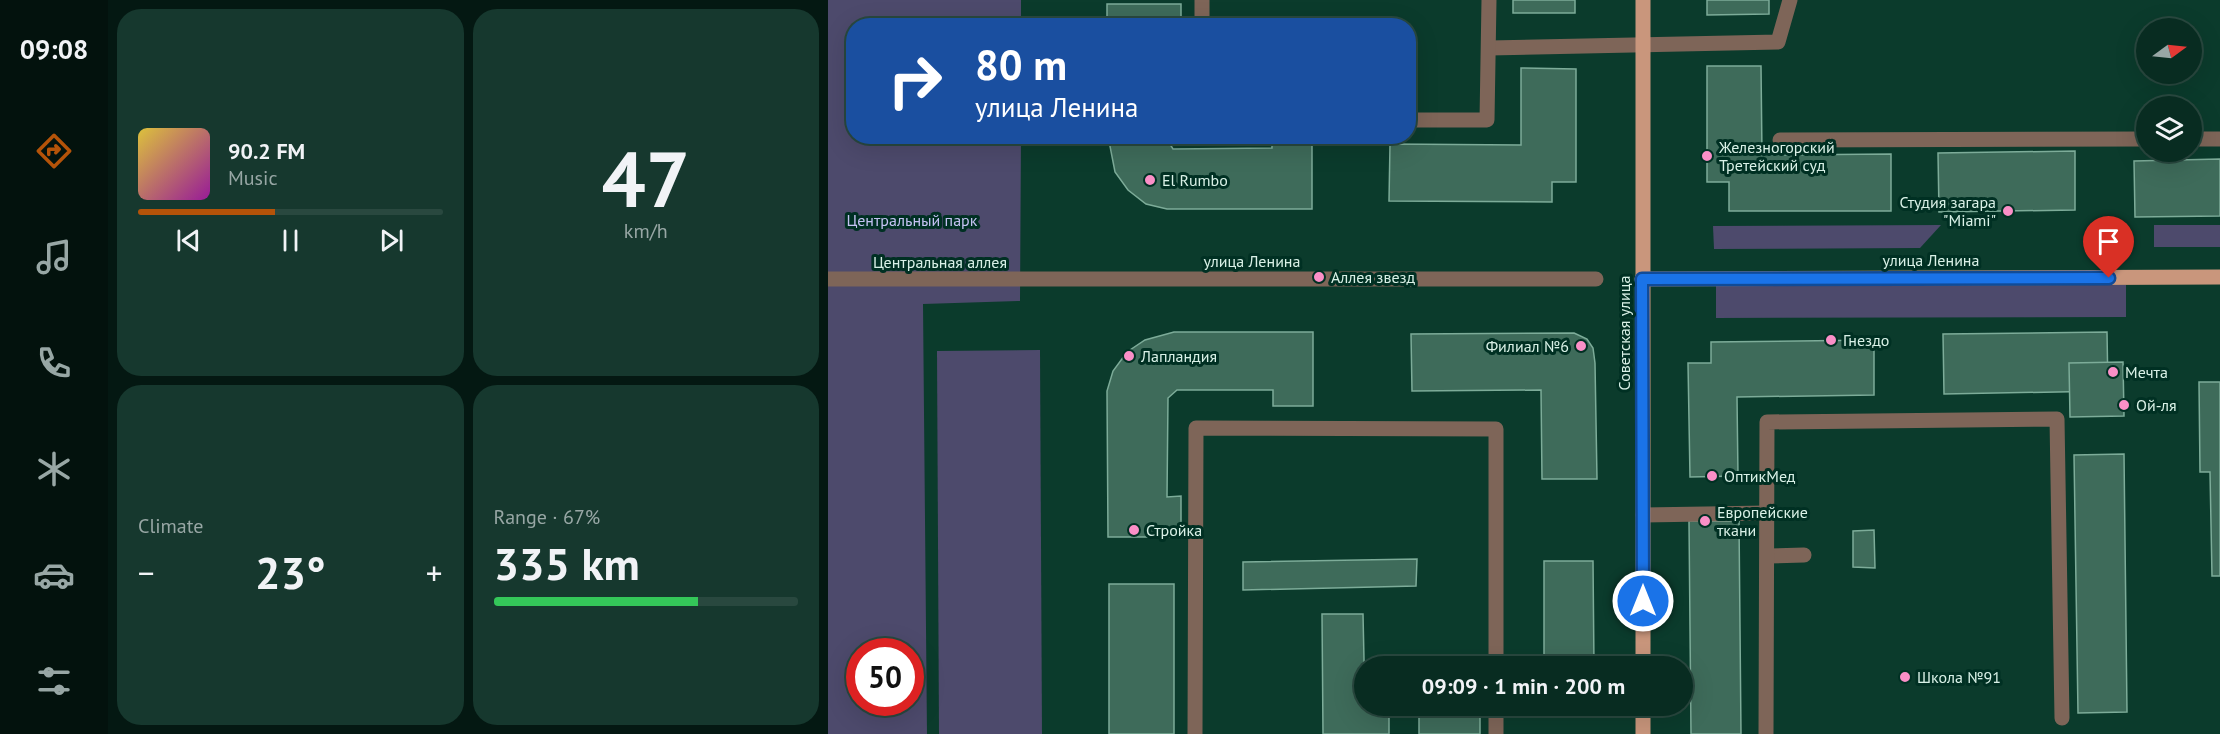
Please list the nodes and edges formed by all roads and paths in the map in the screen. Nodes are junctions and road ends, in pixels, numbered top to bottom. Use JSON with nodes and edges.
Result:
{"nodes":[{"id":1,"x":1202,"y":0,"type":"edge"},
{"id":2,"x":1489,"y":0,"type":"edge"},
{"id":3,"x":1643,"y":0,"type":"edge"},
{"id":4,"x":1790,"y":0,"type":"edge"},
{"id":5,"x":1202,"y":18,"type":"edge"},
{"id":6,"x":1643,"y":45,"type":"junction"},
{"id":7,"x":1489,"y":48,"type":"junction"},
{"id":8,"x":1416,"y":120,"type":"edge"},
{"id":9,"x":2136,"y":139,"type":"edge"},
{"id":10,"x":2202,"y":139,"type":"edge"},
{"id":11,"x":2220,"y":139,"type":"edge"},
{"id":12,"x":1780,"y":140,"type":"dead end"},
{"id":13,"x":2220,"y":277,"type":"edge"},
{"id":14,"x":828,"y":279,"type":"edge"},
{"id":15,"x":1596,"y":279,"type":"dead end"},
{"id":16,"x":1642,"y":279,"type":"junction"},
{"id":17,"x":1053,"y":280,"type":"joint"},
{"id":18,"x":1768,"y":513,"type":"junction"},
{"id":19,"x":1643,"y":515,"type":"junction"},
{"id":20,"x":1804,"y":555,"type":"dead end"},
{"id":21,"x":1768,"y":556,"type":"junction"},
{"id":22,"x":1496,"y":656,"type":"edge"},
{"id":23,"x":1643,"y":656,"type":"edge"},
{"id":24,"x":1496,"y":716,"type":"edge"},
{"id":25,"x":1643,"y":716,"type":"edge"},
{"id":26,"x":2062,"y":718,"type":"dead end"},
{"id":27,"x":1195,"y":734,"type":"edge"},
{"id":28,"x":1496,"y":734,"type":"edge"},
{"id":29,"x":1643,"y":734,"type":"edge"},
{"id":30,"x":1766,"y":734,"type":"edge"}],
"edges":[{"from":1,"to":5,"type":"street"},
{"from":2,"to":7,"type":"street"},
{"from":3,"to":6,"type":"main road","name":"Советская улица"},
{"from":4,"to":6,"type":"street"},
{"from":6,"to":7,"type":"street"},
{"from":6,"to":16,"type":"main road","name":"Советская улица"},
{"from":7,"to":8,"type":"street"},
{"from":9,"to":12,"type":"street"},
{"from":10,"to":11,"type":"street"},
{"from":13,"to":16,"type":"main road","name":"улица Ленина"},
{"from":14,"to":17,"type":"street","name":"Центральная аллея"},
{"from":15,"to":17,"type":"street","name":"улица Ленина"},
{"from":16,"to":19,"type":"main road","name":"Советская улица"},
{"from":18,"to":19,"type":"street"},
{"from":18,"to":21,"type":"street"},
{"from":18,"to":26,"type":"street"},
{"from":19,"to":23,"type":"main road","name":"Советская улица"},
{"from":20,"to":21,"type":"street"},
{"from":21,"to":30,"type":"street"},
{"from":22,"to":27,"type":"street"},
{"from":24,"to":28,"type":"street"},
{"from":25,"to":29,"type":"main road"}]}
